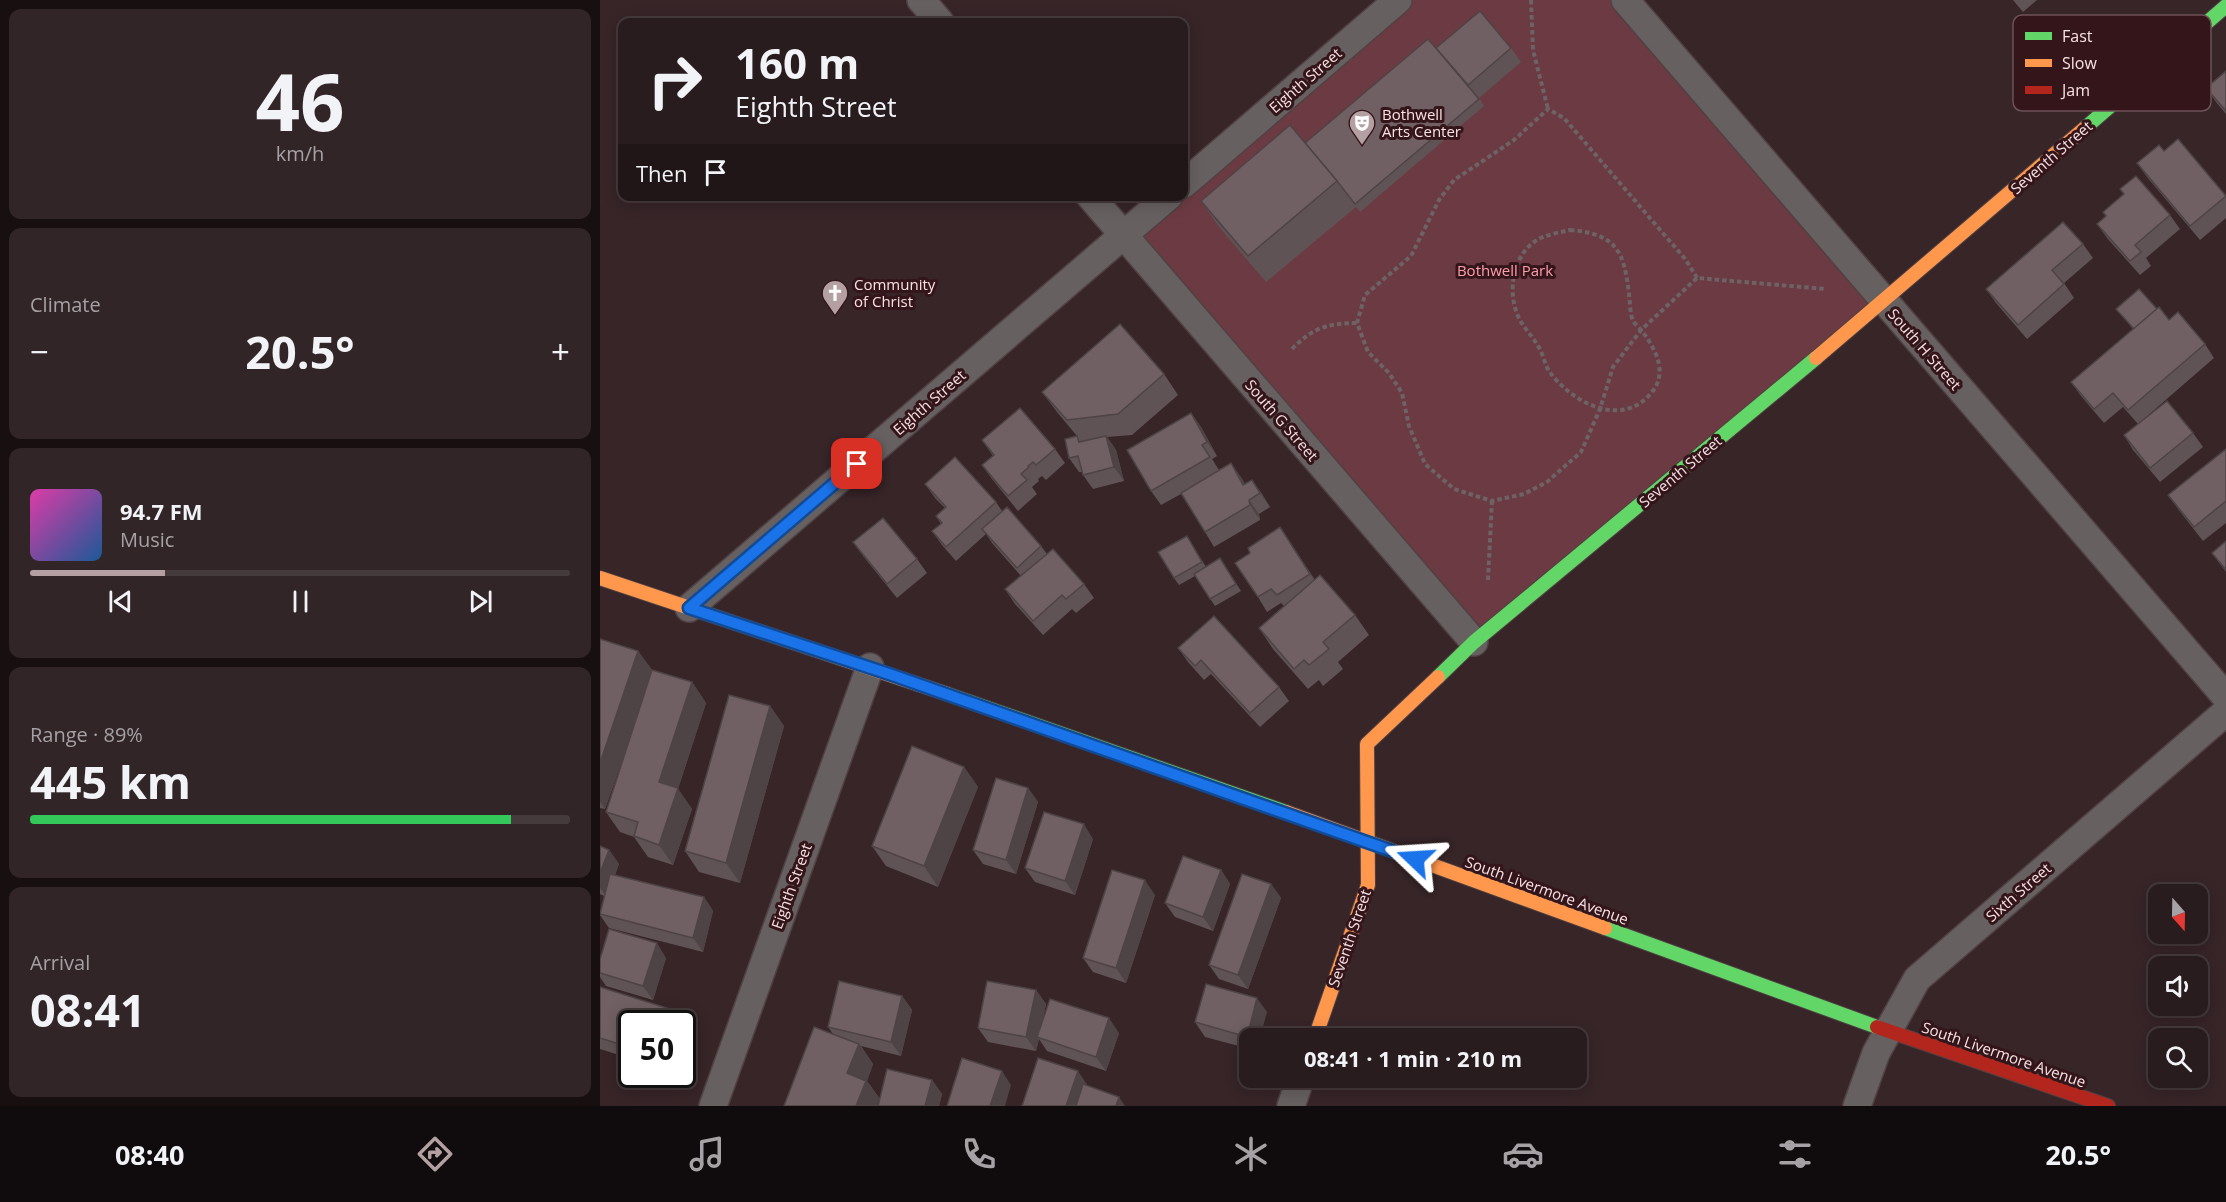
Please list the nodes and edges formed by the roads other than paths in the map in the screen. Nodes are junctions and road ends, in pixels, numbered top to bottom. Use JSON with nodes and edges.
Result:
{"nodes":[{"id":1,"x":921,"y":0,"type":"edge"},
{"id":2,"x":1398,"y":0,"type":"edge"},
{"id":3,"x":1624,"y":0,"type":"edge"},
{"id":4,"x":2226,"y":6,"type":"edge"},
{"id":5,"x":937,"y":18,"type":"edge"},
{"id":6,"x":2211,"y":19,"type":"edge"},
{"id":7,"x":2104,"y":111,"type":"edge"},
{"id":8,"x":1188,"y":181,"type":"edge"},
{"id":9,"x":1094,"y":201,"type":"edge"},
{"id":10,"x":1163,"y":201,"type":"edge"},
{"id":11,"x":1124,"y":236,"type":"junction"},
{"id":12,"x":1884,"y":301,"type":"junction"},
{"id":13,"x":600,"y":578,"type":"edge"},
{"id":14,"x":689,"y":608,"type":"junction"},
{"id":15,"x":1474,"y":642,"type":"junction"},
{"id":16,"x":870,"y":667,"type":"junction"},
{"id":17,"x":2226,"y":697,"type":"edge"},
{"id":18,"x":2226,"y":712,"type":"edge"},
{"id":19,"x":1368,"y":841,"type":"junction"},
{"id":20,"x":1318,"y":1028,"type":"edge"},
{"id":21,"x":1887,"y":1031,"type":"junction"},
{"id":22,"x":1297,"y":1088,"type":"edge"},
{"id":23,"x":713,"y":1106,"type":"edge"},
{"id":24,"x":1291,"y":1106,"type":"edge"},
{"id":25,"x":1857,"y":1106,"type":"edge"},
{"id":26,"x":2108,"y":1106,"type":"edge"}],
"edges":[{"from":1,"to":5,"type":"street"},
{"from":2,"to":8,"type":"street","name":"Eighth Street"},
{"from":3,"to":12,"type":"street","name":"South H Street"},
{"from":4,"to":6,"type":"main road","name":"Seventh Street"},
{"from":7,"to":12,"type":"main road","name":"Seventh Street"},
{"from":9,"to":11,"type":"street","name":"South G Street"},
{"from":10,"to":11,"type":"street","name":"Eighth Street"},
{"from":11,"to":14,"type":"street","name":"Eighth Street"},
{"from":11,"to":15,"type":"street","name":"South G Street"},
{"from":12,"to":15,"type":"main road","name":"Seventh Street"},
{"from":12,"to":17,"type":"street","name":"South H Street"},
{"from":13,"to":14,"type":"main road","name":"South Livermore Avenue"},
{"from":14,"to":16,"type":"main road","name":"South Livermore Avenue"},
{"from":15,"to":19,"type":"main road","name":"Seventh Street"},
{"from":16,"to":19,"type":"main road","name":"South Livermore Avenue"},
{"from":16,"to":23,"type":"street","name":"Eighth Street"},
{"from":18,"to":21,"type":"street","name":"Sixth Street"},
{"from":19,"to":20,"type":"main road","name":"Seventh Street"},
{"from":19,"to":21,"type":"main road","name":"South Livermore Avenue"},
{"from":21,"to":25,"type":"street","name":"Sixth Street"},
{"from":21,"to":26,"type":"main road","name":"South Livermore Avenue"},
{"from":22,"to":24,"type":"street"}]}
